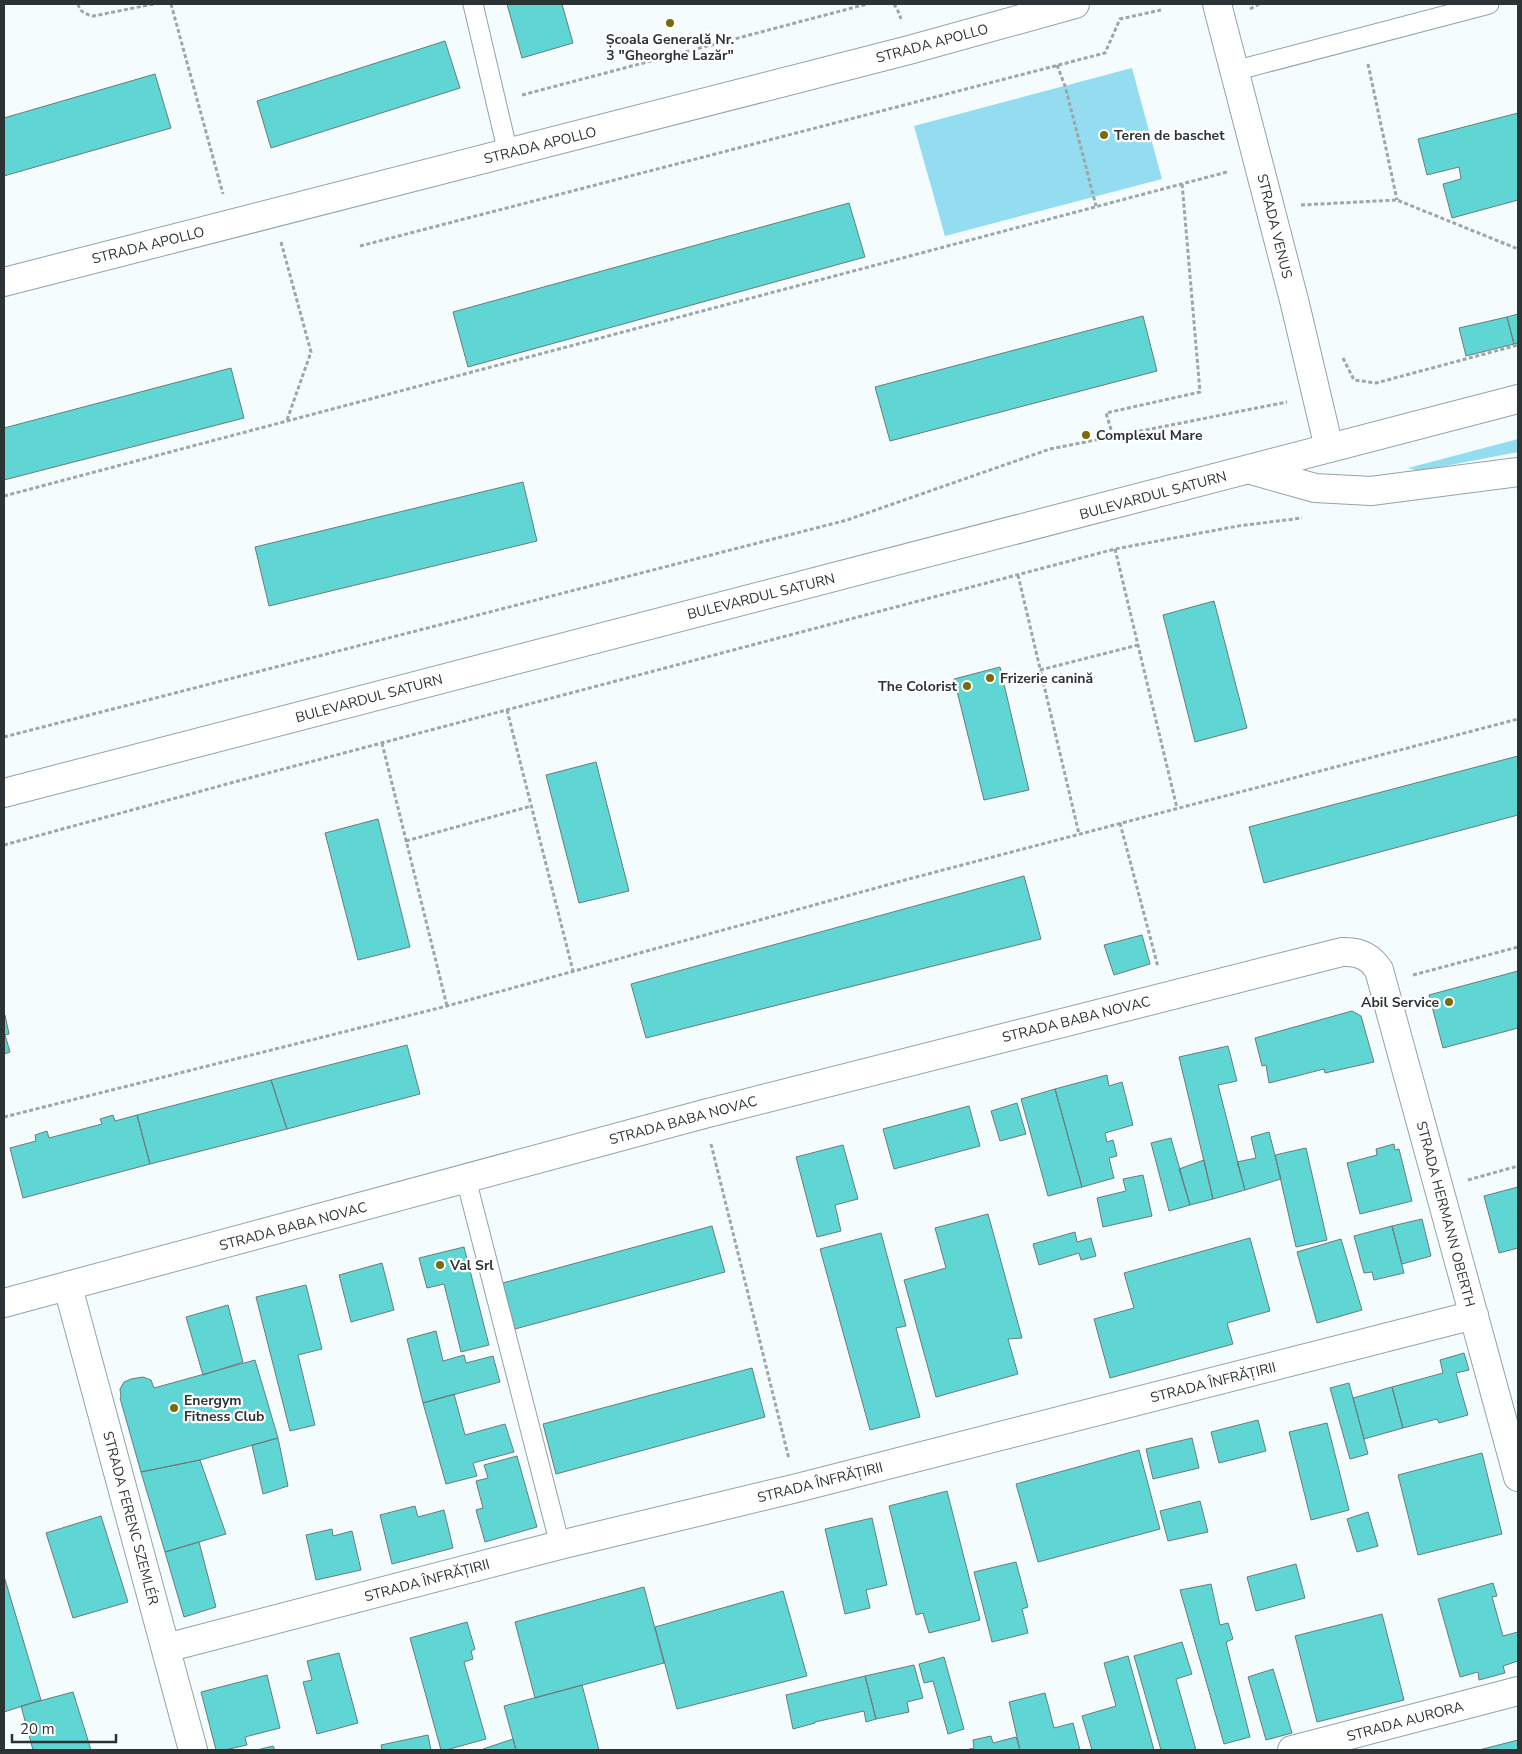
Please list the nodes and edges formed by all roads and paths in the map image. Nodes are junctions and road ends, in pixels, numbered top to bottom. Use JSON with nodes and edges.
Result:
{"nodes":[{"id":1,"x":78,"y":4,"type":"edge"},
{"id":2,"x":154,"y":4,"type":"edge"},
{"id":3,"x":171,"y":4,"type":"edge"},
{"id":4,"x":474,"y":4,"type":"edge"},
{"id":5,"x":867,"y":4,"type":"edge"},
{"id":6,"x":1075,"y":4,"type":"edge"},
{"id":7,"x":1216,"y":4,"type":"edge"},
{"id":8,"x":1489,"y":4,"type":"edge"},
{"id":9,"x":1161,"y":10,"type":"dead end"},
{"id":10,"x":1362,"y":37,"type":"junction"},
{"id":11,"x":1057,"y":65,"type":"junction"},
{"id":12,"x":1234,"y":71,"type":"junction"},
{"id":13,"x":496,"y":102,"type":"junction"},
{"id":14,"x":508,"y":153,"type":"junction"},
{"id":15,"x":1259,"y":162,"type":"junction"},
{"id":16,"x":1182,"y":183,"type":"junction"},
{"id":17,"x":1398,"y":200,"type":"junction"},
{"id":18,"x":1299,"y":205,"type":"dead end"},
{"id":19,"x":1096,"y":206,"type":"junction"},
{"id":20,"x":273,"y":213,"type":"junction"},
{"id":21,"x":231,"y":224,"type":"junction"},
{"id":22,"x":360,"y":246,"type":"dead end"},
{"id":23,"x":1518,"y":248,"type":"edge"},
{"id":24,"x":4,"y":282,"type":"edge"},
{"id":25,"x":1518,"y":345,"type":"edge"},
{"id":26,"x":1341,"y":354,"type":"dead end"},
{"id":27,"x":1291,"y":396,"type":"dead end"},
{"id":28,"x":1518,"y":399,"type":"edge"},
{"id":29,"x":286,"y":421,"type":"junction"},
{"id":30,"x":1113,"y":436,"type":"junction"},
{"id":31,"x":1329,"y":448,"type":"junction"},
{"id":32,"x":1251,"y":470,"type":"junction"},
{"id":33,"x":1518,"y":472,"type":"edge"},
{"id":34,"x":4,"y":496,"type":"edge"},
{"id":35,"x":1307,"y":518,"type":"dead end"},
{"id":36,"x":1115,"y":548,"type":"junction"},
{"id":37,"x":1018,"y":574,"type":"junction"},
{"id":38,"x":1138,"y":645,"type":"junction"},
{"id":39,"x":1040,"y":670,"type":"junction"},
{"id":40,"x":507,"y":710,"type":"junction"},
{"id":41,"x":1518,"y":719,"type":"edge"},
{"id":42,"x":4,"y":737,"type":"edge"},
{"id":43,"x":382,"y":743,"type":"junction"},
{"id":44,"x":4,"y":793,"type":"edge"},
{"id":45,"x":531,"y":806,"type":"junction"},
{"id":46,"x":1177,"y":808,"type":"junction"},
{"id":47,"x":1120,"y":823,"type":"junction"},
{"id":48,"x":1078,"y":834,"type":"junction"},
{"id":49,"x":406,"y":841,"type":"junction"},
{"id":50,"x":4,"y":845,"type":"edge"},
{"id":51,"x":1518,"y":947,"type":"edge"},
{"id":52,"x":1366,"y":955,"type":"joint"},
{"id":53,"x":573,"y":971,"type":"junction"},
{"id":54,"x":1383,"y":982,"type":"junction"},
{"id":55,"x":1166,"y":997,"type":"junction"},
{"id":56,"x":447,"y":1006,"type":"junction"},
{"id":57,"x":704,"y":1114,"type":"junction"},
{"id":58,"x":4,"y":1118,"type":"edge"},
{"id":59,"x":1518,"y":1166,"type":"edge"},
{"id":60,"x":466,"y":1179,"type":"junction"},
{"id":61,"x":1439,"y":1188,"type":"junction"},
{"id":62,"x":68,"y":1287,"type":"junction"},
{"id":63,"x":4,"y":1303,"type":"edge"},
{"id":64,"x":1474,"y":1315,"type":"junction"},
{"id":65,"x":1518,"y":1477,"type":"edge"},
{"id":66,"x":797,"y":1488,"type":"junction"},
{"id":67,"x":560,"y":1545,"type":"junction"},
{"id":68,"x":166,"y":1648,"type":"junction"},
{"id":69,"x":1518,"y":1691,"type":"edge"},
{"id":70,"x":193,"y":1750,"type":"edge"},
{"id":71,"x":1292,"y":1750,"type":"edge"}],
"edges":[{"from":1,"to":2,"type":"path"},
{"from":3,"to":21,"type":"path"},
{"from":4,"to":13,"type":"lane"},
{"from":5,"to":13,"type":"path"},
{"from":6,"to":14,"type":"street","name":"STRADA APOLLO"},
{"from":7,"to":12,"type":"street","name":"STRADA VENUS"},
{"from":8,"to":10,"type":"lane"},
{"from":9,"to":11,"type":"path"},
{"from":10,"to":12,"type":"lane"},
{"from":10,"to":17,"type":"path"},
{"from":11,"to":19,"type":"path"},
{"from":11,"to":22,"type":"path"},
{"from":12,"to":15,"type":"street","name":"STRADA VENUS"},
{"from":13,"to":14,"type":"lane"},
{"from":14,"to":20,"type":"street","name":"STRADA APOLLO"},
{"from":15,"to":16,"type":"path"},
{"from":15,"to":31,"type":"street","name":"STRADA VENUS"},
{"from":16,"to":19,"type":"path"},
{"from":16,"to":30,"type":"path"},
{"from":17,"to":18,"type":"path"},
{"from":17,"to":23,"type":"path"},
{"from":19,"to":29,"type":"path"},
{"from":20,"to":21,"type":"street","name":"STRADA APOLLO"},
{"from":20,"to":29,"type":"path"},
{"from":21,"to":24,"type":"street","name":"STRADA APOLLO"},
{"from":25,"to":26,"type":"path"},
{"from":27,"to":30,"type":"path"},
{"from":28,"to":31,"type":"street","name":"BULEVARDUL SATURN"},
{"from":29,"to":34,"type":"path"},
{"from":30,"to":42,"type":"path"},
{"from":31,"to":32,"type":"street","name":"BULEVARDUL SATURN"},
{"from":32,"to":33,"type":"street"},
{"from":32,"to":44,"type":"street","name":"BULEVARDUL SATURN"},
{"from":35,"to":36,"type":"path"},
{"from":36,"to":37,"type":"path"},
{"from":36,"to":38,"type":"path"},
{"from":37,"to":39,"type":"path"},
{"from":37,"to":40,"type":"path"},
{"from":38,"to":39,"type":"path"},
{"from":38,"to":46,"type":"path"},
{"from":39,"to":48,"type":"path"},
{"from":40,"to":43,"type":"path"},
{"from":40,"to":45,"type":"path"},
{"from":41,"to":46,"type":"path"},
{"from":43,"to":49,"type":"path"},
{"from":43,"to":50,"type":"path"},
{"from":45,"to":49,"type":"path"},
{"from":45,"to":53,"type":"path"},
{"from":46,"to":47,"type":"path"},
{"from":47,"to":48,"type":"path"},
{"from":47,"to":55,"type":"path"},
{"from":48,"to":53,"type":"path"},
{"from":49,"to":56,"type":"path"},
{"from":51,"to":54,"type":"path"},
{"from":52,"to":54,"type":"street","name":"STRADA HERMANN OBERTH"},
{"from":52,"to":55,"type":"street","name":"STRADA BABA NOVAC"},
{"from":53,"to":56,"type":"path"},
{"from":54,"to":61,"type":"street","name":"STRADA HERMANN OBERTH"},
{"from":55,"to":57,"type":"street","name":"STRADA BABA NOVAC"},
{"from":56,"to":58,"type":"path"},
{"from":57,"to":60,"type":"street","name":"STRADA BABA NOVAC"},
{"from":57,"to":66,"type":"path"},
{"from":59,"to":61,"type":"path"},
{"from":60,"to":62,"type":"street","name":"STRADA BABA NOVAC"},
{"from":60,"to":67,"type":"lane"},
{"from":61,"to":64,"type":"street","name":"STRADA HERMANN OBERTH"},
{"from":62,"to":63,"type":"street","name":"STRADA BABA NOVAC"},
{"from":62,"to":68,"type":"street","name":"STRADA FERENC SZEMLÉR"},
{"from":64,"to":65,"type":"street","name":"STRADA HERMANN OBERTH"},
{"from":64,"to":66,"type":"street","name":"STRADA ÎNFRĂȚIRII"},
{"from":66,"to":67,"type":"street","name":"STRADA ÎNFRĂȚIRII"},
{"from":67,"to":68,"type":"street","name":"STRADA ÎNFRĂȚIRII"},
{"from":68,"to":70,"type":"street","name":"STRADA FERENC SZEMLÉR"},
{"from":69,"to":71,"type":"street","name":"STRADA AURORA"}]}
